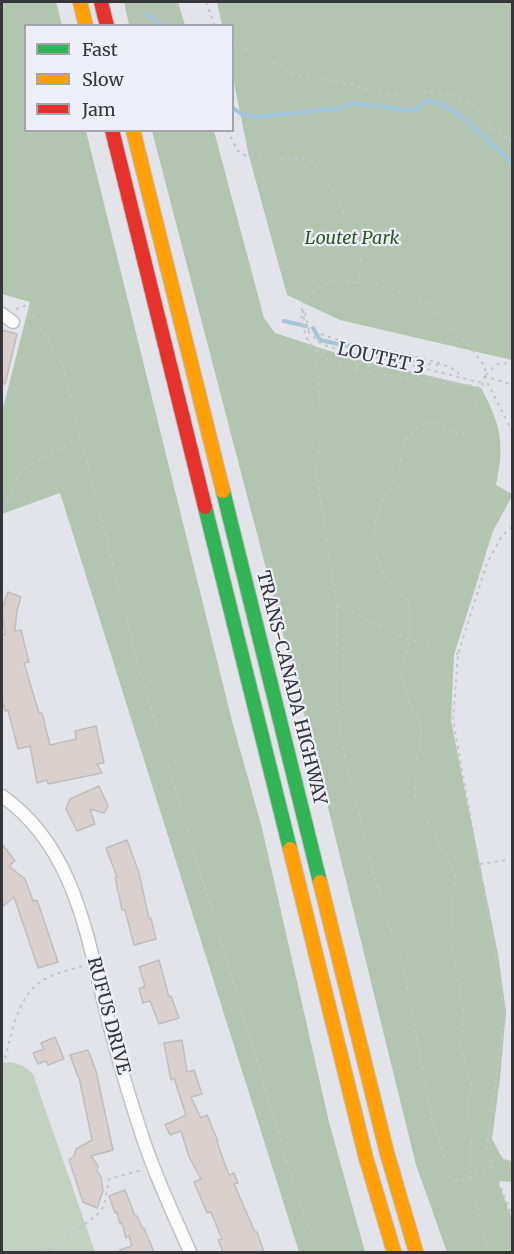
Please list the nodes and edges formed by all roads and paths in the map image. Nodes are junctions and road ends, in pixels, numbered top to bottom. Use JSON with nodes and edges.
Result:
{"nodes":[{"id":1,"x":80,"y":2,"type":"edge"},
{"id":2,"x":101,"y":2,"type":"edge"},
{"id":3,"x":206,"y":2,"type":"edge"},
{"id":4,"x":86,"y":24,"type":"edge"},
{"id":5,"x":106,"y":24,"type":"edge"},
{"id":6,"x":214,"y":24,"type":"edge"},
{"id":7,"x":234,"y":42,"type":"edge"},
{"id":8,"x":112,"y":132,"type":"edge"},
{"id":9,"x":134,"y":132,"type":"edge"},
{"id":10,"x":228,"y":132,"type":"edge"},
{"id":11,"x":513,"y":141,"type":"edge"},
{"id":12,"x":358,"y":283,"type":"junction"},
{"id":13,"x":303,"y":307,"type":"junction"},
{"id":14,"x":2,"y":314,"type":"edge"},
{"id":15,"x":13,"y":322,"type":"dead end"},
{"id":16,"x":317,"y":341,"type":"junction"},
{"id":17,"x":308,"y":342,"type":"junction"},
{"id":18,"x":311,"y":354,"type":"dead end"},
{"id":19,"x":513,"y":363,"type":"edge"},
{"id":20,"x":445,"y":365,"type":"junction"},
{"id":21,"x":484,"y":376,"type":"junction"},
{"id":22,"x":462,"y":378,"type":"junction"},
{"id":23,"x":483,"y":383,"type":"junction"},
{"id":24,"x":468,"y":385,"type":"junction"},
{"id":25,"x":482,"y":388,"type":"junction"},
{"id":26,"x":513,"y":388,"type":"edge"},
{"id":27,"x":513,"y":431,"type":"edge"},
{"id":28,"x":81,"y":437,"type":"junction"},
{"id":29,"x":2,"y":506,"type":"edge"},
{"id":30,"x":513,"y":527,"type":"edge"},
{"id":31,"x":337,"y":606,"type":"junction"},
{"id":32,"x":410,"y":640,"type":"junction"},
{"id":33,"x":458,"y":654,"type":"junction"},
{"id":34,"x":2,"y":796,"type":"edge"},
{"id":35,"x":507,"y":860,"type":"dead end"},
{"id":36,"x":480,"y":864,"type":"junction"},
{"id":37,"x":94,"y":963,"type":"junction"},
{"id":38,"x":2,"y":1073,"type":"edge"},
{"id":39,"x":493,"y":1166,"type":"junction"},
{"id":40,"x":154,"y":1167,"type":"junction"},
{"id":41,"x":470,"y":1178,"type":"junction"},
{"id":42,"x":513,"y":1215,"type":"edge"},
{"id":43,"x":48,"y":1250,"type":"junction"},
{"id":44,"x":42,"y":1252,"type":"edge"},
{"id":45,"x":53,"y":1252,"type":"edge"},
{"id":46,"x":190,"y":1252,"type":"edge"},
{"id":47,"x":320,"y":1252,"type":"edge"},
{"id":48,"x":394,"y":1252,"type":"edge"},
{"id":49,"x":416,"y":1252,"type":"edge"},
{"id":50,"x":488,"y":1252,"type":"edge"}],
"edges":[{"from":1,"to":4,"type":"highway"},
{"from":2,"to":5,"type":"highway"},
{"from":3,"to":6,"type":"path"},
{"from":7,"to":11,"type":"path"},
{"from":8,"to":48,"type":"highway"},
{"from":9,"to":49,"type":"highway","name":"TRANS-CANADA HIGHWAY"},
{"from":10,"to":12,"type":"path"},
{"from":12,"to":13,"type":"path"},
{"from":12,"to":21,"type":"path"},
{"from":13,"to":16,"type":"path","name":"LOUTET 3"},
{"from":13,"to":17,"type":"path"},
{"from":13,"to":20,"type":"path"},
{"from":14,"to":15,"type":"street"},
{"from":14,"to":28,"type":"path"},
{"from":16,"to":20,"type":"path"},
{"from":16,"to":22,"type":"path","name":"LOUTET 3"},
{"from":17,"to":24,"type":"path"},
{"from":17,"to":24,"type":"path"},
{"from":18,"to":31,"type":"path"},
{"from":19,"to":21,"type":"path"},
{"from":20,"to":22,"type":"path"},
{"from":21,"to":23,"type":"path"},
{"from":21,"to":26,"type":"path"},
{"from":21,"to":27,"type":"path"},
{"from":22,"to":23,"type":"path","name":"LOUTET 3"},
{"from":23,"to":25,"type":"path"},
{"from":24,"to":25,"type":"path"},
{"from":25,"to":32,"type":"path"},
{"from":28,"to":29,"type":"path"},
{"from":28,"to":47,"type":"path"},
{"from":30,"to":33,"type":"path"},
{"from":31,"to":32,"type":"path"},
{"from":31,"to":41,"type":"path"},
{"from":32,"to":33,"type":"path"},
{"from":32,"to":41,"type":"path"},
{"from":33,"to":36,"type":"path"},
{"from":34,"to":37,"type":"street","name":"RUFUS DRIVE"},
{"from":35,"to":36,"type":"path"},
{"from":36,"to":39,"type":"path"},
{"from":37,"to":38,"type":"path"},
{"from":37,"to":40,"type":"street","name":"RUFUS DRIVE"},
{"from":39,"to":41,"type":"path"},
{"from":39,"to":42,"type":"path"},
{"from":40,"to":43,"type":"path"},
{"from":40,"to":46,"type":"street","name":"RUFUS DRIVE"},
{"from":41,"to":50,"type":"path"},
{"from":43,"to":44,"type":"path"},
{"from":43,"to":45,"type":"path"}]}
